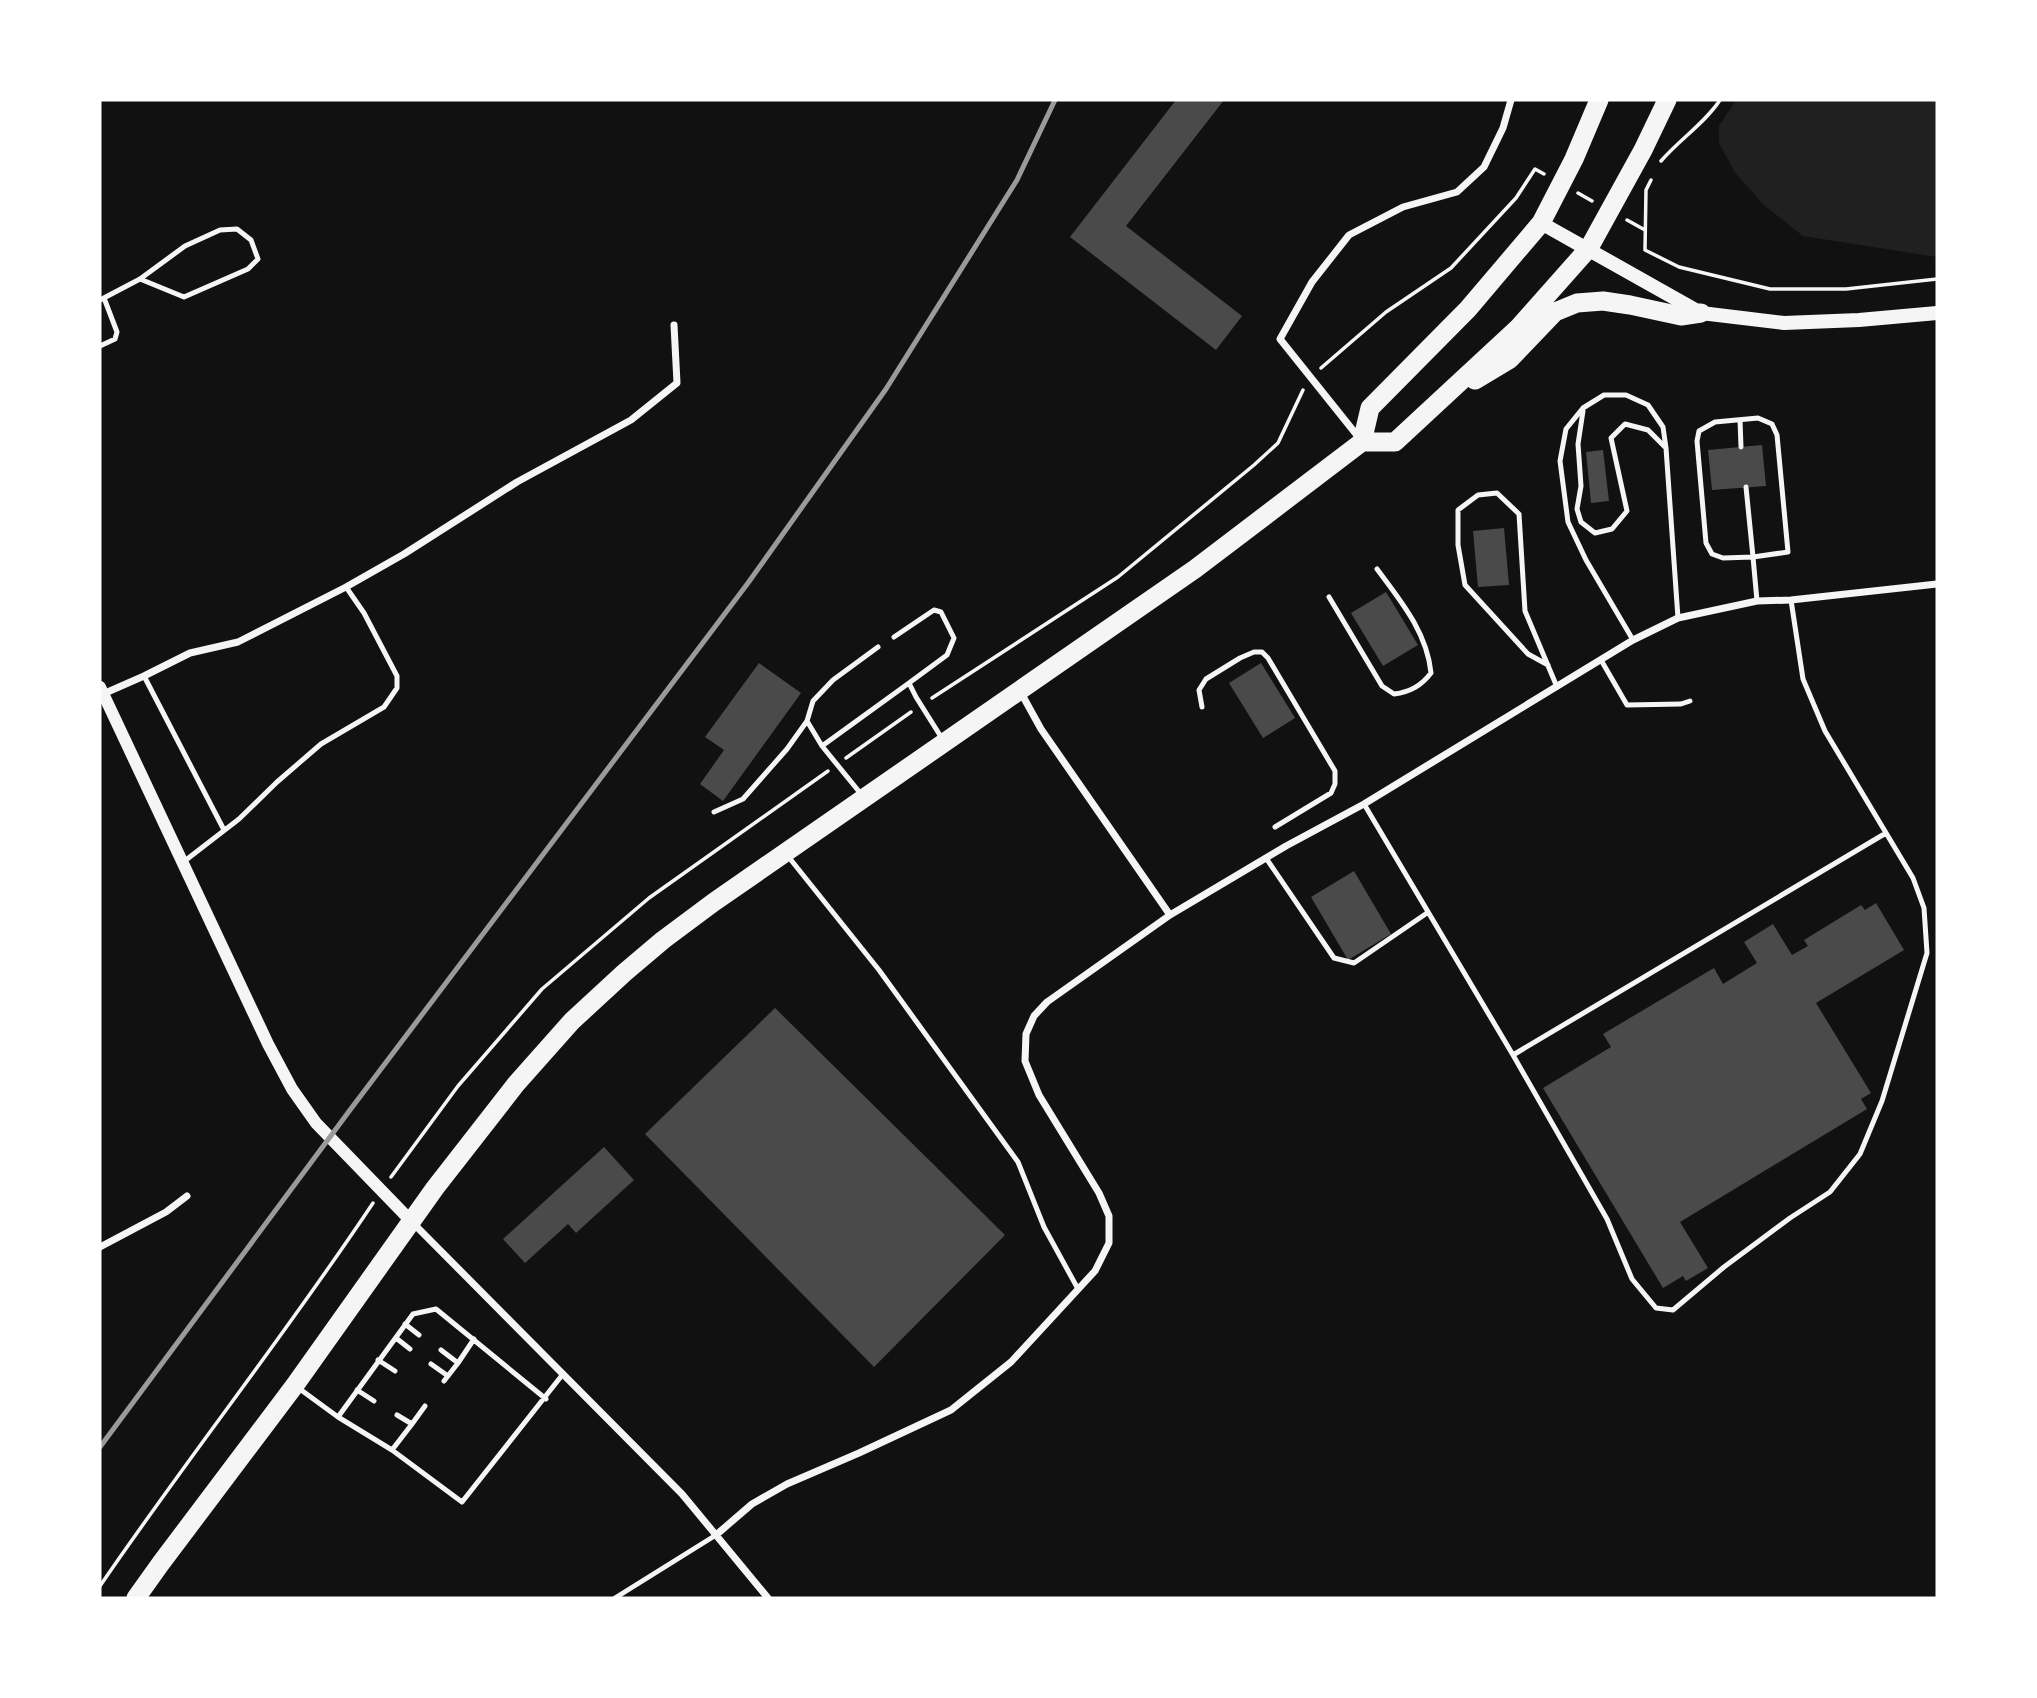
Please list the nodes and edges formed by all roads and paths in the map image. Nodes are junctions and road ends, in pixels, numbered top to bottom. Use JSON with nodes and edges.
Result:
{"nodes":[{"id":1,"x":1511,"y":100,"type":"edge"},
{"id":2,"x":1599,"y":100,"type":"edge"},
{"id":3,"x":1667,"y":100,"type":"edge"},
{"id":4,"x":1720,"y":100,"type":"edge"},
{"id":5,"x":1658,"y":165,"type":"dead end"},
{"id":6,"x":1652,"y":178,"type":"dead end"},
{"id":7,"x":1541,"y":223,"type":"junction"},
{"id":8,"x":1589,"y":248,"type":"junction"},
{"id":9,"x":139,"y":279,"type":"junction"},
{"id":10,"x":1937,"y":279,"type":"edge"},
{"id":11,"x":102,"y":299,"type":"edge"},
{"id":12,"x":1701,"y":313,"type":"junction"},
{"id":13,"x":1937,"y":313,"type":"edge"},
{"id":14,"x":674,"y":325,"type":"dead end"},
{"id":15,"x":100,"y":346,"type":"edge"},
{"id":16,"x":1441,"y":400,"type":"junction"},
{"id":17,"x":1583,"y":408,"type":"junction"},
{"id":18,"x":1740,"y":419,"type":"junction"},
{"id":19,"x":1362,"y":442,"type":"junction"},
{"id":20,"x":1741,"y":447,"type":"dead end"},
{"id":21,"x":1666,"y":449,"type":"junction"},
{"id":22,"x":1746,"y":487,"type":"dead end"},
{"id":23,"x":1753,"y":557,"type":"junction"},
{"id":24,"x":1377,"y":569,"type":"dead end"},
{"id":25,"x":1937,"y":584,"type":"edge"},
{"id":26,"x":346,"y":587,"type":"junction"},
{"id":27,"x":1328,"y":597,"type":"dead end"},
{"id":28,"x":1791,"y":600,"type":"junction"},
{"id":29,"x":1757,"y":601,"type":"junction"},
{"id":30,"x":1678,"y":618,"type":"junction"},
{"id":31,"x":894,"y":637,"type":"dead end"},
{"id":32,"x":1633,"y":640,"type":"junction"},
{"id":33,"x":878,"y":647,"type":"dead end"},
{"id":34,"x":1601,"y":660,"type":"junction"},
{"id":35,"x":1548,"y":665,"type":"junction"},
{"id":36,"x":144,"y":676,"type":"junction"},
{"id":37,"x":909,"y":682,"type":"junction"},
{"id":38,"x":1557,"y":687,"type":"junction"},
{"id":39,"x":101,"y":690,"type":"edge"},
{"id":40,"x":1019,"y":691,"type":"junction"},
{"id":41,"x":1690,"y":701,"type":"dead end"},
{"id":42,"x":1202,"y":706,"type":"dead end"},
{"id":43,"x":807,"y":721,"type":"junction"},
{"id":44,"x":945,"y":743,"type":"junction"},
{"id":45,"x":822,"y":746,"type":"junction"},
{"id":46,"x":865,"y":799,"type":"junction"},
{"id":47,"x":1364,"y":804,"type":"junction"},
{"id":48,"x":714,"y":812,"type":"dead end"},
{"id":49,"x":1275,"y":827,"type":"dead end"},
{"id":50,"x":224,"y":830,"type":"junction"},
{"id":51,"x":1886,"y":833,"type":"junction"},
{"id":52,"x":785,"y":854,"type":"junction"},
{"id":53,"x":1266,"y":858,"type":"junction"},
{"id":54,"x":182,"y":863,"type":"junction"},
{"id":55,"x":1427,"y":912,"type":"junction"},
{"id":56,"x":1170,"y":915,"type":"junction"},
{"id":57,"x":1513,"y":1055,"type":"junction"},
{"id":58,"x":187,"y":1196,"type":"dead end"},
{"id":59,"x":411,"y":1221,"type":"junction"},
{"id":60,"x":100,"y":1247,"type":"edge"},
{"id":61,"x":1078,"y":1289,"type":"junction"},
{"id":62,"x":405,"y":1324,"type":"junction"},
{"id":63,"x":419,"y":1335,"type":"dead end"},
{"id":64,"x":396,"y":1338,"type":"junction"},
{"id":65,"x":474,"y":1339,"type":"junction"},
{"id":66,"x":410,"y":1349,"type":"dead end"},
{"id":67,"x":441,"y":1350,"type":"dead end"},
{"id":68,"x":379,"y":1360,"type":"junction"},
{"id":69,"x":458,"y":1363,"type":"junction"},
{"id":70,"x":431,"y":1364,"type":"dead end"},
{"id":71,"x":395,"y":1371,"type":"dead end"},
{"id":72,"x":563,"y":1374,"type":"junction"},
{"id":73,"x":295,"y":1385,"type":"junction"},
{"id":74,"x":357,"y":1390,"type":"junction"},
{"id":75,"x":545,"y":1399,"type":"junction"},
{"id":76,"x":374,"y":1401,"type":"dead end"},
{"id":77,"x":425,"y":1406,"type":"dead end"},
{"id":78,"x":397,"y":1415,"type":"dead end"},
{"id":79,"x":338,"y":1417,"type":"junction"},
{"id":80,"x":412,"y":1424,"type":"junction"},
{"id":81,"x":392,"y":1450,"type":"junction"},
{"id":82,"x":716,"y":1535,"type":"junction"},
{"id":83,"x":136,"y":1598,"type":"edge"},
{"id":84,"x":615,"y":1598,"type":"edge"},
{"id":85,"x":768,"y":1598,"type":"edge"}],
"edges":[{"from":1,"to":19,"type":"street"},
{"from":2,"to":7,"type":"highway"},
{"from":3,"to":8,"type":"highway"},
{"from":4,"to":5,"type":"path"},
{"from":6,"to":10,"type":"path"},
{"from":7,"to":8,"type":"main road"},
{"from":7,"to":19,"type":"highway"},
{"from":8,"to":12,"type":"main road"},
{"from":8,"to":16,"type":"highway"},
{"from":9,"to":9,"type":"lane"},
{"from":9,"to":11,"type":"lane"},
{"from":11,"to":15,"type":"lane"},
{"from":12,"to":13,"type":"main road"},
{"from":12,"to":16,"type":"highway"},
{"from":14,"to":26,"type":"street"},
{"from":16,"to":19,"type":"highway"},
{"from":17,"to":21,"type":"lane"},
{"from":17,"to":21,"type":"lane"},
{"from":17,"to":32,"type":"lane"},
{"from":18,"to":20,"type":"lane"},
{"from":18,"to":23,"type":"lane"},
{"from":18,"to":23,"type":"lane"},
{"from":19,"to":40,"type":"highway"},
{"from":21,"to":30,"type":"lane"},
{"from":22,"to":23,"type":"lane"},
{"from":23,"to":29,"type":"lane"},
{"from":24,"to":27,"type":"lane"},
{"from":25,"to":28,"type":"street"},
{"from":26,"to":36,"type":"street"},
{"from":26,"to":50,"type":"lane"},
{"from":28,"to":29,"type":"street"},
{"from":28,"to":51,"type":"lane"},
{"from":29,"to":30,"type":"street"},
{"from":30,"to":32,"type":"street"},
{"from":31,"to":37,"type":"lane"},
{"from":32,"to":34,"type":"street"},
{"from":33,"to":43,"type":"lane"},
{"from":34,"to":38,"type":"street"},
{"from":34,"to":41,"type":"lane"},
{"from":35,"to":35,"type":"lane"},
{"from":35,"to":38,"type":"lane"},
{"from":36,"to":39,"type":"street"},
{"from":36,"to":50,"type":"lane"},
{"from":37,"to":44,"type":"lane"},
{"from":37,"to":45,"type":"lane"},
{"from":38,"to":47,"type":"street"},
{"from":39,"to":54,"type":"street"},
{"from":40,"to":44,"type":"highway"},
{"from":40,"to":56,"type":"street"},
{"from":42,"to":49,"type":"lane"},
{"from":43,"to":45,"type":"lane"},
{"from":43,"to":48,"type":"lane"},
{"from":44,"to":46,"type":"highway"},
{"from":45,"to":46,"type":"lane"},
{"from":46,"to":52,"type":"highway"},
{"from":47,"to":53,"type":"street"},
{"from":47,"to":55,"type":"lane"},
{"from":50,"to":54,"type":"lane"},
{"from":51,"to":57,"type":"lane"},
{"from":51,"to":57,"type":"lane"},
{"from":52,"to":59,"type":"highway"},
{"from":52,"to":61,"type":"lane"},
{"from":53,"to":55,"type":"lane"},
{"from":53,"to":56,"type":"street"},
{"from":54,"to":59,"type":"street"},
{"from":55,"to":57,"type":"lane"},
{"from":56,"to":61,"type":"street"},
{"from":58,"to":60,"type":"street"},
{"from":59,"to":72,"type":"street"},
{"from":59,"to":73,"type":"highway"},
{"from":61,"to":82,"type":"street"},
{"from":62,"to":63,"type":"lane"},
{"from":62,"to":64,"type":"lane"},
{"from":62,"to":65,"type":"lane"},
{"from":64,"to":66,"type":"lane"},
{"from":64,"to":68,"type":"lane"},
{"from":65,"to":69,"type":"lane"},
{"from":65,"to":75,"type":"lane"},
{"from":67,"to":69,"type":"lane"},
{"from":68,"to":71,"type":"lane"},
{"from":68,"to":74,"type":"lane"},
{"from":69,"to":70,"type":"lane"},
{"from":72,"to":75,"type":"lane"},
{"from":72,"to":82,"type":"street"},
{"from":73,"to":79,"type":"lane"},
{"from":73,"to":83,"type":"highway"},
{"from":74,"to":76,"type":"lane"},
{"from":74,"to":79,"type":"lane"},
{"from":75,"to":81,"type":"lane"},
{"from":77,"to":80,"type":"lane"},
{"from":78,"to":80,"type":"lane"},
{"from":79,"to":81,"type":"lane"},
{"from":80,"to":81,"type":"lane"},
{"from":82,"to":84,"type":"lane"},
{"from":82,"to":85,"type":"street"}]}
